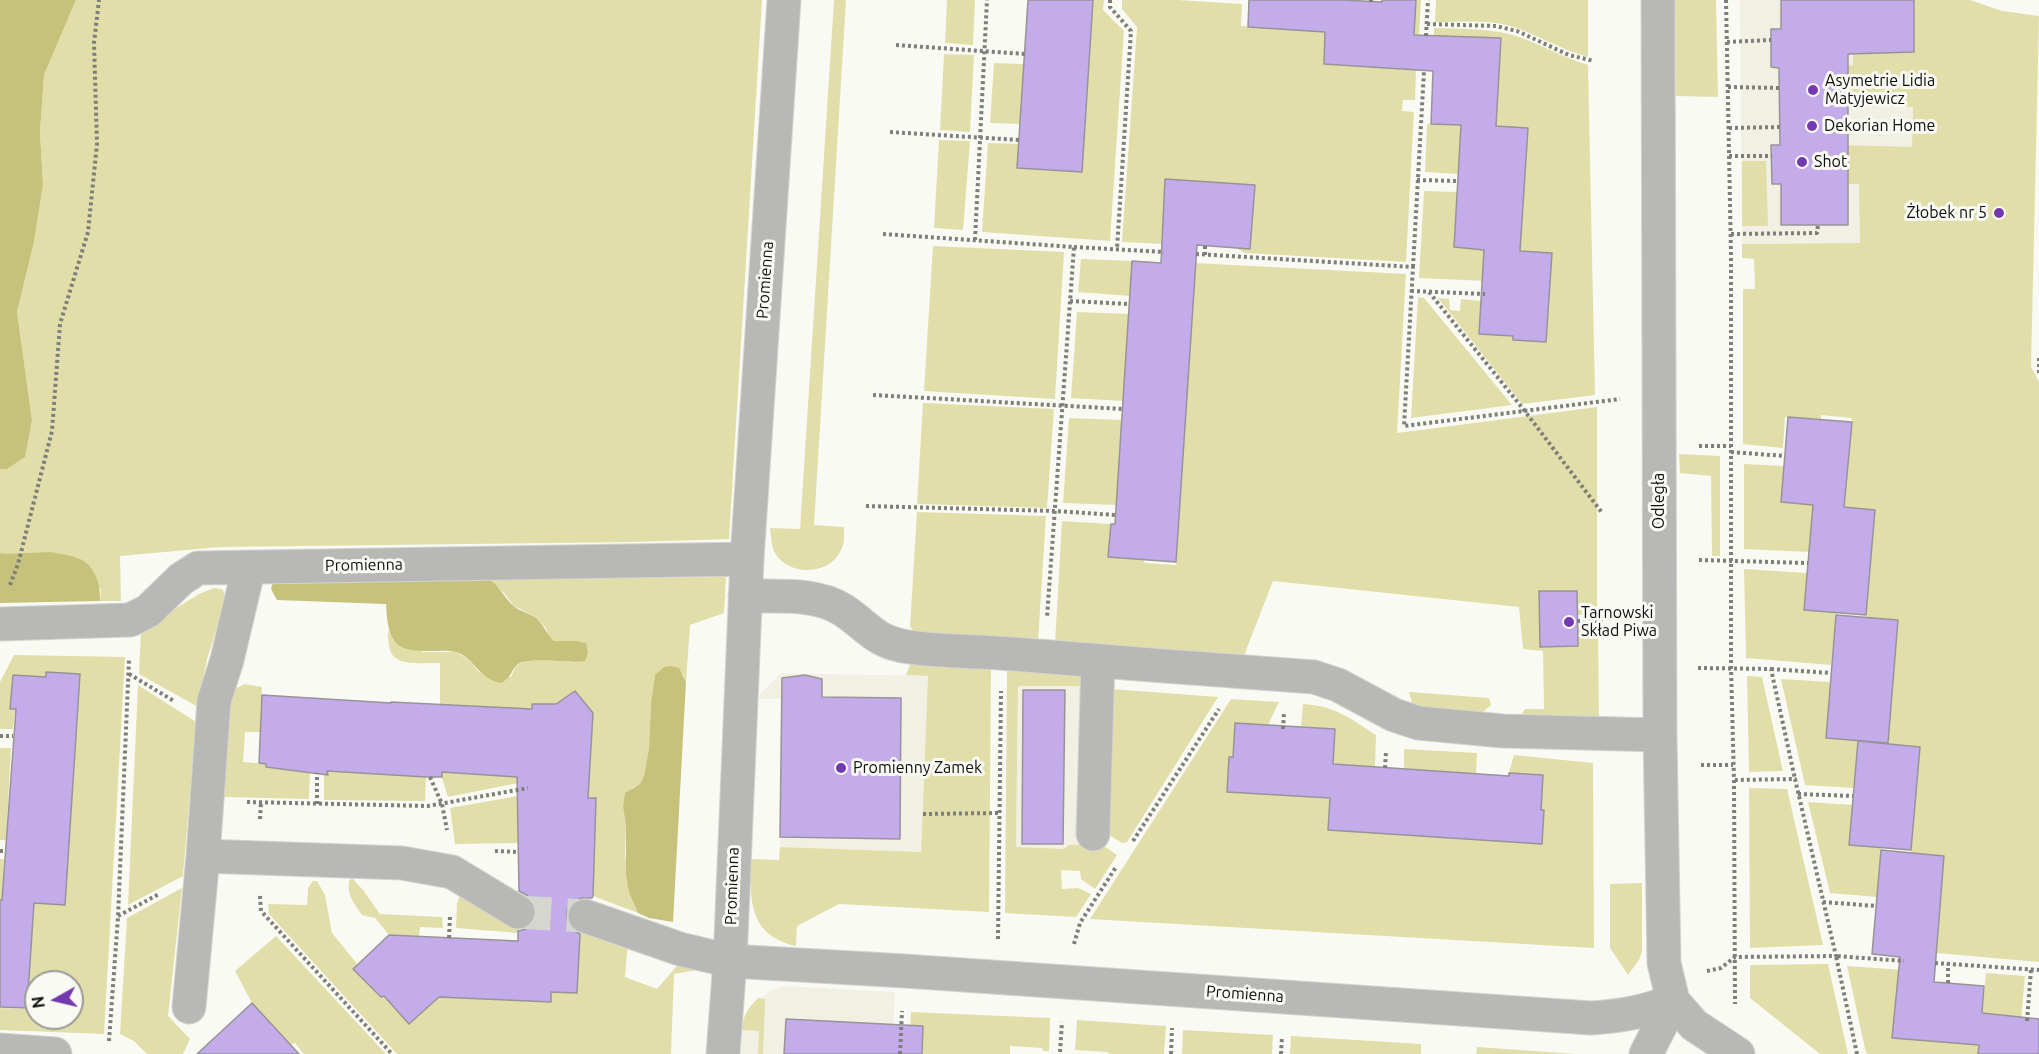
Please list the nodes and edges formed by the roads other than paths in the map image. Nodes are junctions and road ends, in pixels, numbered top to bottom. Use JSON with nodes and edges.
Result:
{"nodes":[{"id":1,"x":784,"y":0,"type":"edge"},
{"id":2,"x":1658,"y":0,"type":"edge"},
{"id":3,"x":747,"y":559,"type":"junction"},
{"id":4,"x":249,"y":567,"type":"junction"},
{"id":5,"x":745,"y":596,"type":"junction"},
{"id":6,"x":0,"y":624,"type":"edge"},
{"id":7,"x":1098,"y":661,"type":"junction"},
{"id":8,"x":1659,"y":735,"type":"junction"},
{"id":9,"x":1092,"y":834,"type":"dead end"},
{"id":10,"x":203,"y":856,"type":"junction"},
{"id":11,"x":518,"y":912,"type":"tunnel mouth"},
{"id":12,"x":585,"y":916,"type":"tunnel mouth"},
{"id":13,"x":730,"y":961,"type":"junction"},
{"id":14,"x":1671,"y":991,"type":"junction"},
{"id":15,"x":189,"y":1007,"type":"dead end"},
{"id":16,"x":0,"y":1050,"type":"edge"},
{"id":17,"x":1732,"y":1050,"type":"edge"},
{"id":18,"x":55,"y":1054,"type":"edge"},
{"id":19,"x":723,"y":1054,"type":"edge"},
{"id":20,"x":1646,"y":1054,"type":"edge"}],
"edges":[{"from":1,"to":3,"type":"street","name":"Promienna"},
{"from":2,"to":8,"type":"street","name":"Odległa"},
{"from":3,"to":4,"type":"street","name":"Promienna"},
{"from":3,"to":5,"type":"street","name":"Promienna"},
{"from":4,"to":6,"type":"street","name":"Promienna"},
{"from":4,"to":10,"type":"street"},
{"from":5,"to":7,"type":"street"},
{"from":5,"to":13,"type":"street","name":"Promienna"},
{"from":7,"to":8,"type":"street"},
{"from":7,"to":9,"type":"street"},
{"from":8,"to":14,"type":"street","name":"Odległa"},
{"from":10,"to":11,"type":"street"},
{"from":10,"to":15,"type":"street"},
{"from":12,"to":13,"type":"street"},
{"from":13,"to":14,"type":"street","name":"Promienna"},
{"from":13,"to":19,"type":"street","name":"Promienna"},
{"from":14,"to":17,"type":"street"},
{"from":14,"to":20,"type":"street"},
{"from":16,"to":18,"type":"street"}]}
